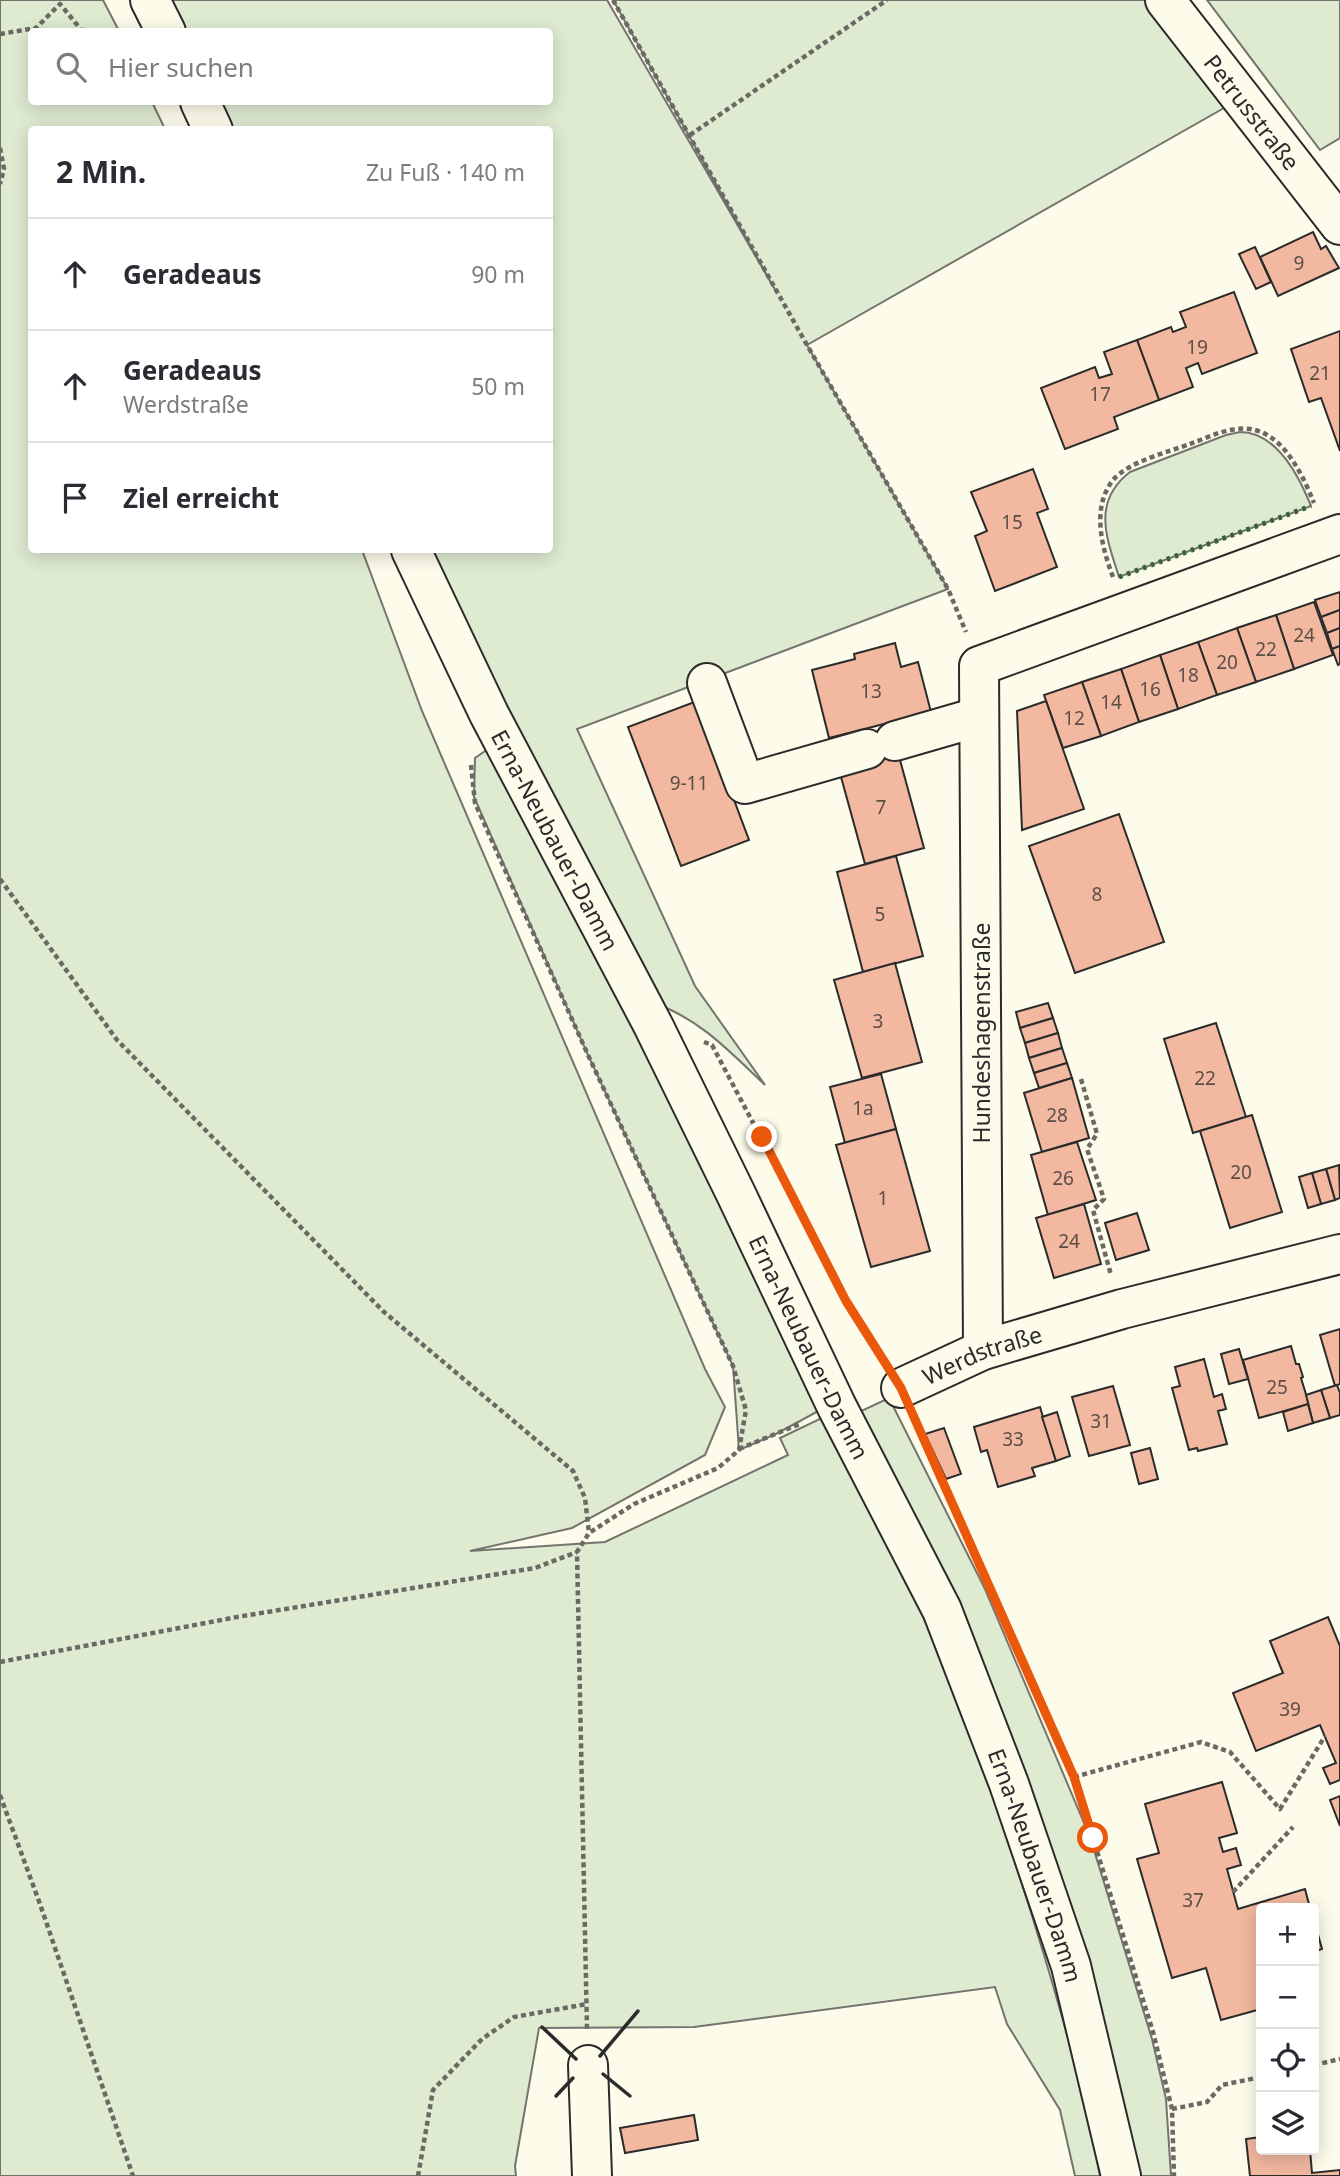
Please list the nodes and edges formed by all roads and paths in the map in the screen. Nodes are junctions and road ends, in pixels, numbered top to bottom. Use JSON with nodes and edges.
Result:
{"nodes":[{"id":1,"x":150,"y":0,"type":"edge"},
{"id":2,"x":613,"y":0,"type":"edge"},
{"id":3,"x":887,"y":0,"type":"edge"},
{"id":4,"x":1165,"y":0,"type":"edge"},
{"id":5,"x":36,"y":28,"type":"edge"},
{"id":6,"x":80,"y":28,"type":"edge"},
{"id":7,"x":164,"y":28,"type":"edge"},
{"id":8,"x":28,"y":29,"type":"edge"},
{"id":9,"x":0,"y":34,"type":"edge"},
{"id":10,"x":201,"y":105,"type":"edge"},
{"id":11,"x":211,"y":126,"type":"edge"},
{"id":12,"x":690,"y":135,"type":"junction"},
{"id":13,"x":0,"y":148,"type":"edge"},
{"id":14,"x":0,"y":184,"type":"edge"},
{"id":15,"x":1340,"y":225,"type":"edge"},
{"id":16,"x":1334,"y":537,"type":"edge"},
{"id":17,"x":412,"y":553,"type":"edge"},
{"id":18,"x":1126,"y":612,"type":"junction"},
{"id":19,"x":979,"y":666,"type":"junction"},
{"id":20,"x":707,"y":683,"type":"dead end"},
{"id":21,"x":489,"y":714,"type":"junction"},
{"id":22,"x":978,"y":717,"type":"junction"},
{"id":23,"x":0,"y":879,"type":"edge"},
{"id":24,"x":653,"y":1025,"type":"junction"},
{"id":25,"x":1080,"y":1079,"type":"dead end"},
{"id":26,"x":1340,"y":1254,"type":"edge"},
{"id":27,"x":1122,"y":1309,"type":"junction"},
{"id":28,"x":984,"y":1350,"type":"junction"},
{"id":29,"x":901,"y":1388,"type":"junction"},
{"id":30,"x":778,"y":1433,"type":"dead end"},
{"id":31,"x":739,"y":1450,"type":"junction"},
{"id":32,"x":589,"y":1533,"type":"junction"},
{"id":33,"x":577,"y":1552,"type":"junction"},
{"id":34,"x":0,"y":1662,"type":"edge"},
{"id":35,"x":1325,"y":1736,"type":"dead end"},
{"id":36,"x":1074,"y":1777,"type":"junction"},
{"id":37,"x":0,"y":1795,"type":"edge"},
{"id":38,"x":1293,"y":1827,"type":"dead end"},
{"id":39,"x":1233,"y":1892,"type":"dead end"},
{"id":40,"x":587,"y":2004,"type":"junction"},
{"id":41,"x":1340,"y":2059,"type":"edge"},
{"id":42,"x":1319,"y":2064,"type":"edge"},
{"id":43,"x":588,"y":2065,"type":"joint"},
{"id":44,"x":1256,"y":2078,"type":"edge"},
{"id":45,"x":1172,"y":2109,"type":"junction"},
{"id":46,"x":133,"y":2176,"type":"edge"},
{"id":47,"x":418,"y":2176,"type":"edge"},
{"id":48,"x":592,"y":2176,"type":"edge"},
{"id":49,"x":1121,"y":2176,"type":"edge"},
{"id":50,"x":1174,"y":2176,"type":"edge"}],
"edges":[{"from":1,"to":7,"type":"street"},
{"from":2,"to":12,"type":"path"},
{"from":3,"to":12,"type":"path"},
{"from":4,"to":15,"type":"street","name":"Petrusstraße"},
{"from":5,"to":6,"type":"path"},
{"from":8,"to":9,"type":"path"},
{"from":10,"to":11,"type":"street"},
{"from":12,"to":19,"type":"path"},
{"from":13,"to":14,"type":"path"},
{"from":16,"to":18,"type":"street"},
{"from":16,"to":18,"type":"path"},
{"from":17,"to":21,"type":"street","name":"Erna-Neubauer-Damm"},
{"from":18,"to":19,"type":"street"},
{"from":19,"to":22,"type":"street","name":"Hundeshagenstraße"},
{"from":20,"to":22,"type":"street"},
{"from":21,"to":24,"type":"street","name":"Erna-Neubauer-Damm"},
{"from":21,"to":31,"type":"path"},
{"from":22,"to":28,"type":"street","name":"Hundeshagenstraße"},
{"from":23,"to":32,"type":"path"},
{"from":24,"to":29,"type":"path","name":"Werdstraße"},
{"from":24,"to":49,"type":"street","name":"Erna-Neubauer-Damm"},
{"from":25,"to":27,"type":"path"},
{"from":26,"to":27,"type":"street","name":"Werdstraße"},
{"from":27,"to":28,"type":"street","name":"Werdstraße"},
{"from":28,"to":29,"type":"street","name":"Werdstraße"},
{"from":29,"to":36,"type":"path"},
{"from":30,"to":31,"type":"path"},
{"from":31,"to":32,"type":"path"},
{"from":32,"to":33,"type":"path"},
{"from":33,"to":34,"type":"path"},
{"from":33,"to":40,"type":"path"},
{"from":35,"to":36,"type":"path"},
{"from":36,"to":45,"type":"path"},
{"from":37,"to":46,"type":"path"},
{"from":38,"to":39,"type":"path"},
{"from":40,"to":43,"type":"path"},
{"from":40,"to":47,"type":"path"},
{"from":41,"to":42,"type":"path"},
{"from":43,"to":48,"type":"street"},
{"from":44,"to":45,"type":"path"},
{"from":45,"to":50,"type":"path"}]}
